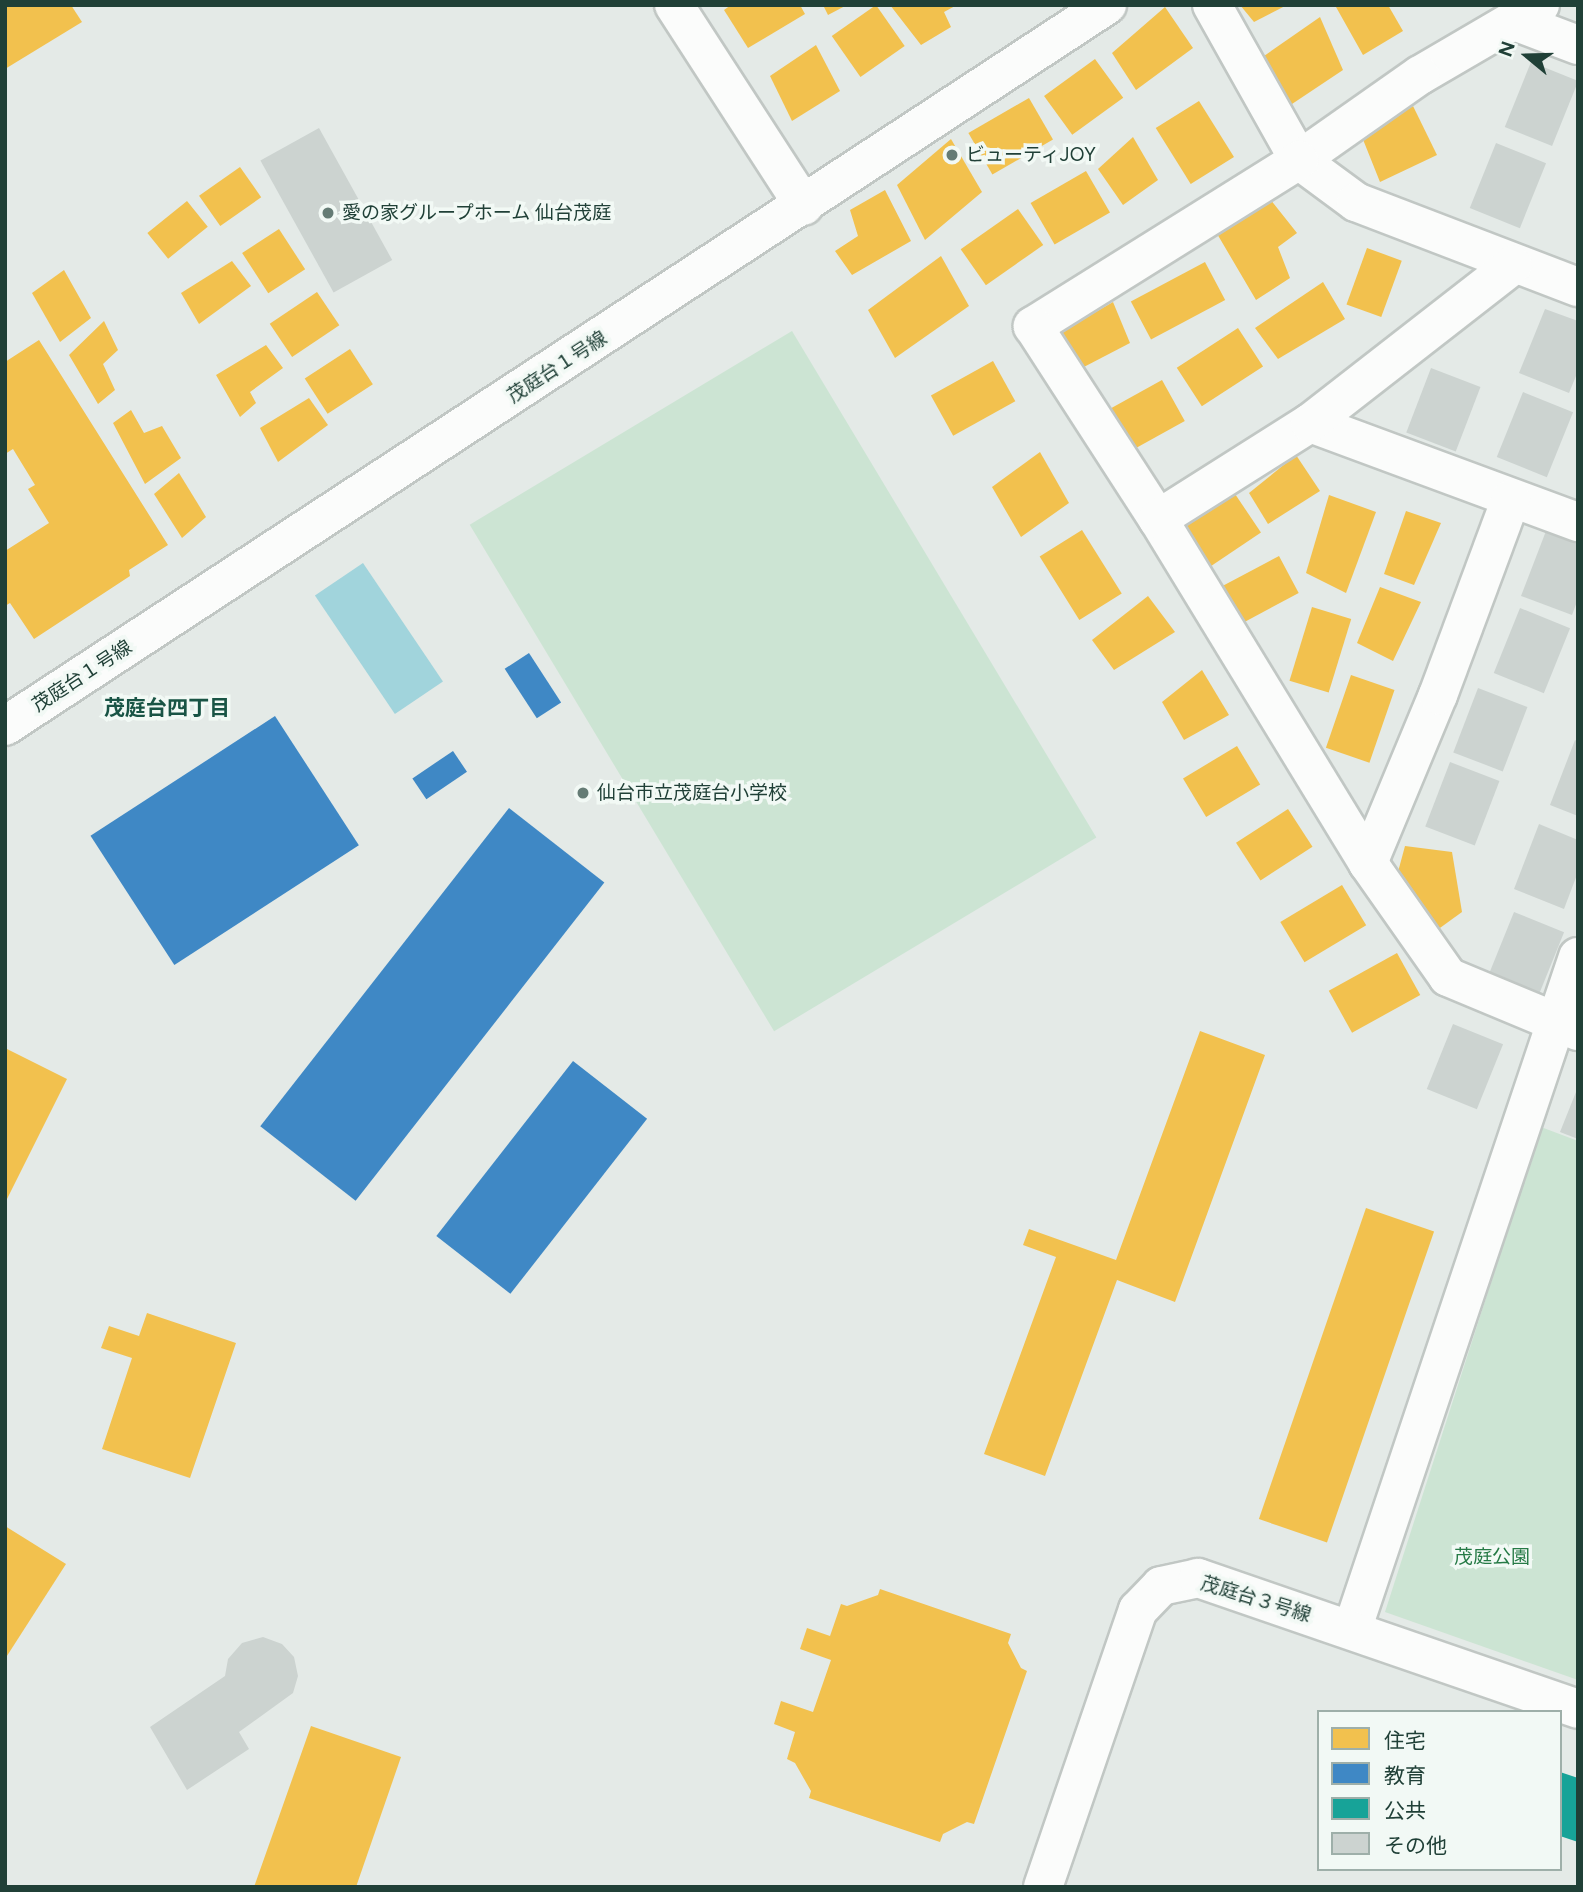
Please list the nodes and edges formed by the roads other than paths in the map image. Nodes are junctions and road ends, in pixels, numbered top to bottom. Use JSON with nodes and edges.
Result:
{"nodes":[{"id":1,"x":674,"y":5,"type":"edge"},
{"id":2,"x":1107,"y":5,"type":"edge"},
{"id":3,"x":1212,"y":5,"type":"edge"},
{"id":4,"x":1528,"y":13,"type":"edge"},
{"id":5,"x":1578,"y":45,"type":"edge"},
{"id":6,"x":1299,"y":160,"type":"junction"},
{"id":7,"x":804,"y":206,"type":"junction"},
{"id":8,"x":1513,"y":265,"type":"junction"},
{"id":9,"x":1578,"y":287,"type":"edge"},
{"id":10,"x":1310,"y":423,"type":"junction"},
{"id":11,"x":1511,"y":499,"type":"junction"},
{"id":12,"x":1158,"y":519,"type":"junction"},
{"id":13,"x":1578,"y":522,"type":"edge"},
{"id":14,"x":5,"y":726,"type":"edge"},
{"id":15,"x":1368,"y":863,"type":"junction"},
{"id":16,"x":1578,"y":957,"type":"edge"},
{"id":17,"x":1566,"y":1027,"type":"edge"},
{"id":18,"x":1352,"y":1630,"type":"junction"},
{"id":19,"x":1578,"y":1709,"type":"edge"},
{"id":20,"x":1043,"y":1887,"type":"edge"}],
"edges":[{"from":1,"to":7,"type":"street"},
{"from":2,"to":7,"type":"street","name":"茂庭台１号線"},
{"from":3,"to":6,"type":"street"},
{"from":4,"to":5,"type":"street"},
{"from":4,"to":6,"type":"street"},
{"from":6,"to":8,"type":"street"},
{"from":6,"to":12,"type":"street"},
{"from":7,"to":14,"type":"street","name":"茂庭台１号線"},
{"from":8,"to":9,"type":"street"},
{"from":8,"to":10,"type":"street"},
{"from":10,"to":11,"type":"street"},
{"from":10,"to":12,"type":"street"},
{"from":11,"to":13,"type":"street"},
{"from":11,"to":15,"type":"street"},
{"from":12,"to":15,"type":"street"},
{"from":15,"to":17,"type":"street"},
{"from":16,"to":17,"type":"street"},
{"from":17,"to":18,"type":"street"},
{"from":18,"to":19,"type":"street","name":"茂庭台３号線"},
{"from":18,"to":20,"type":"street","name":"茂庭台３号線"}]}
